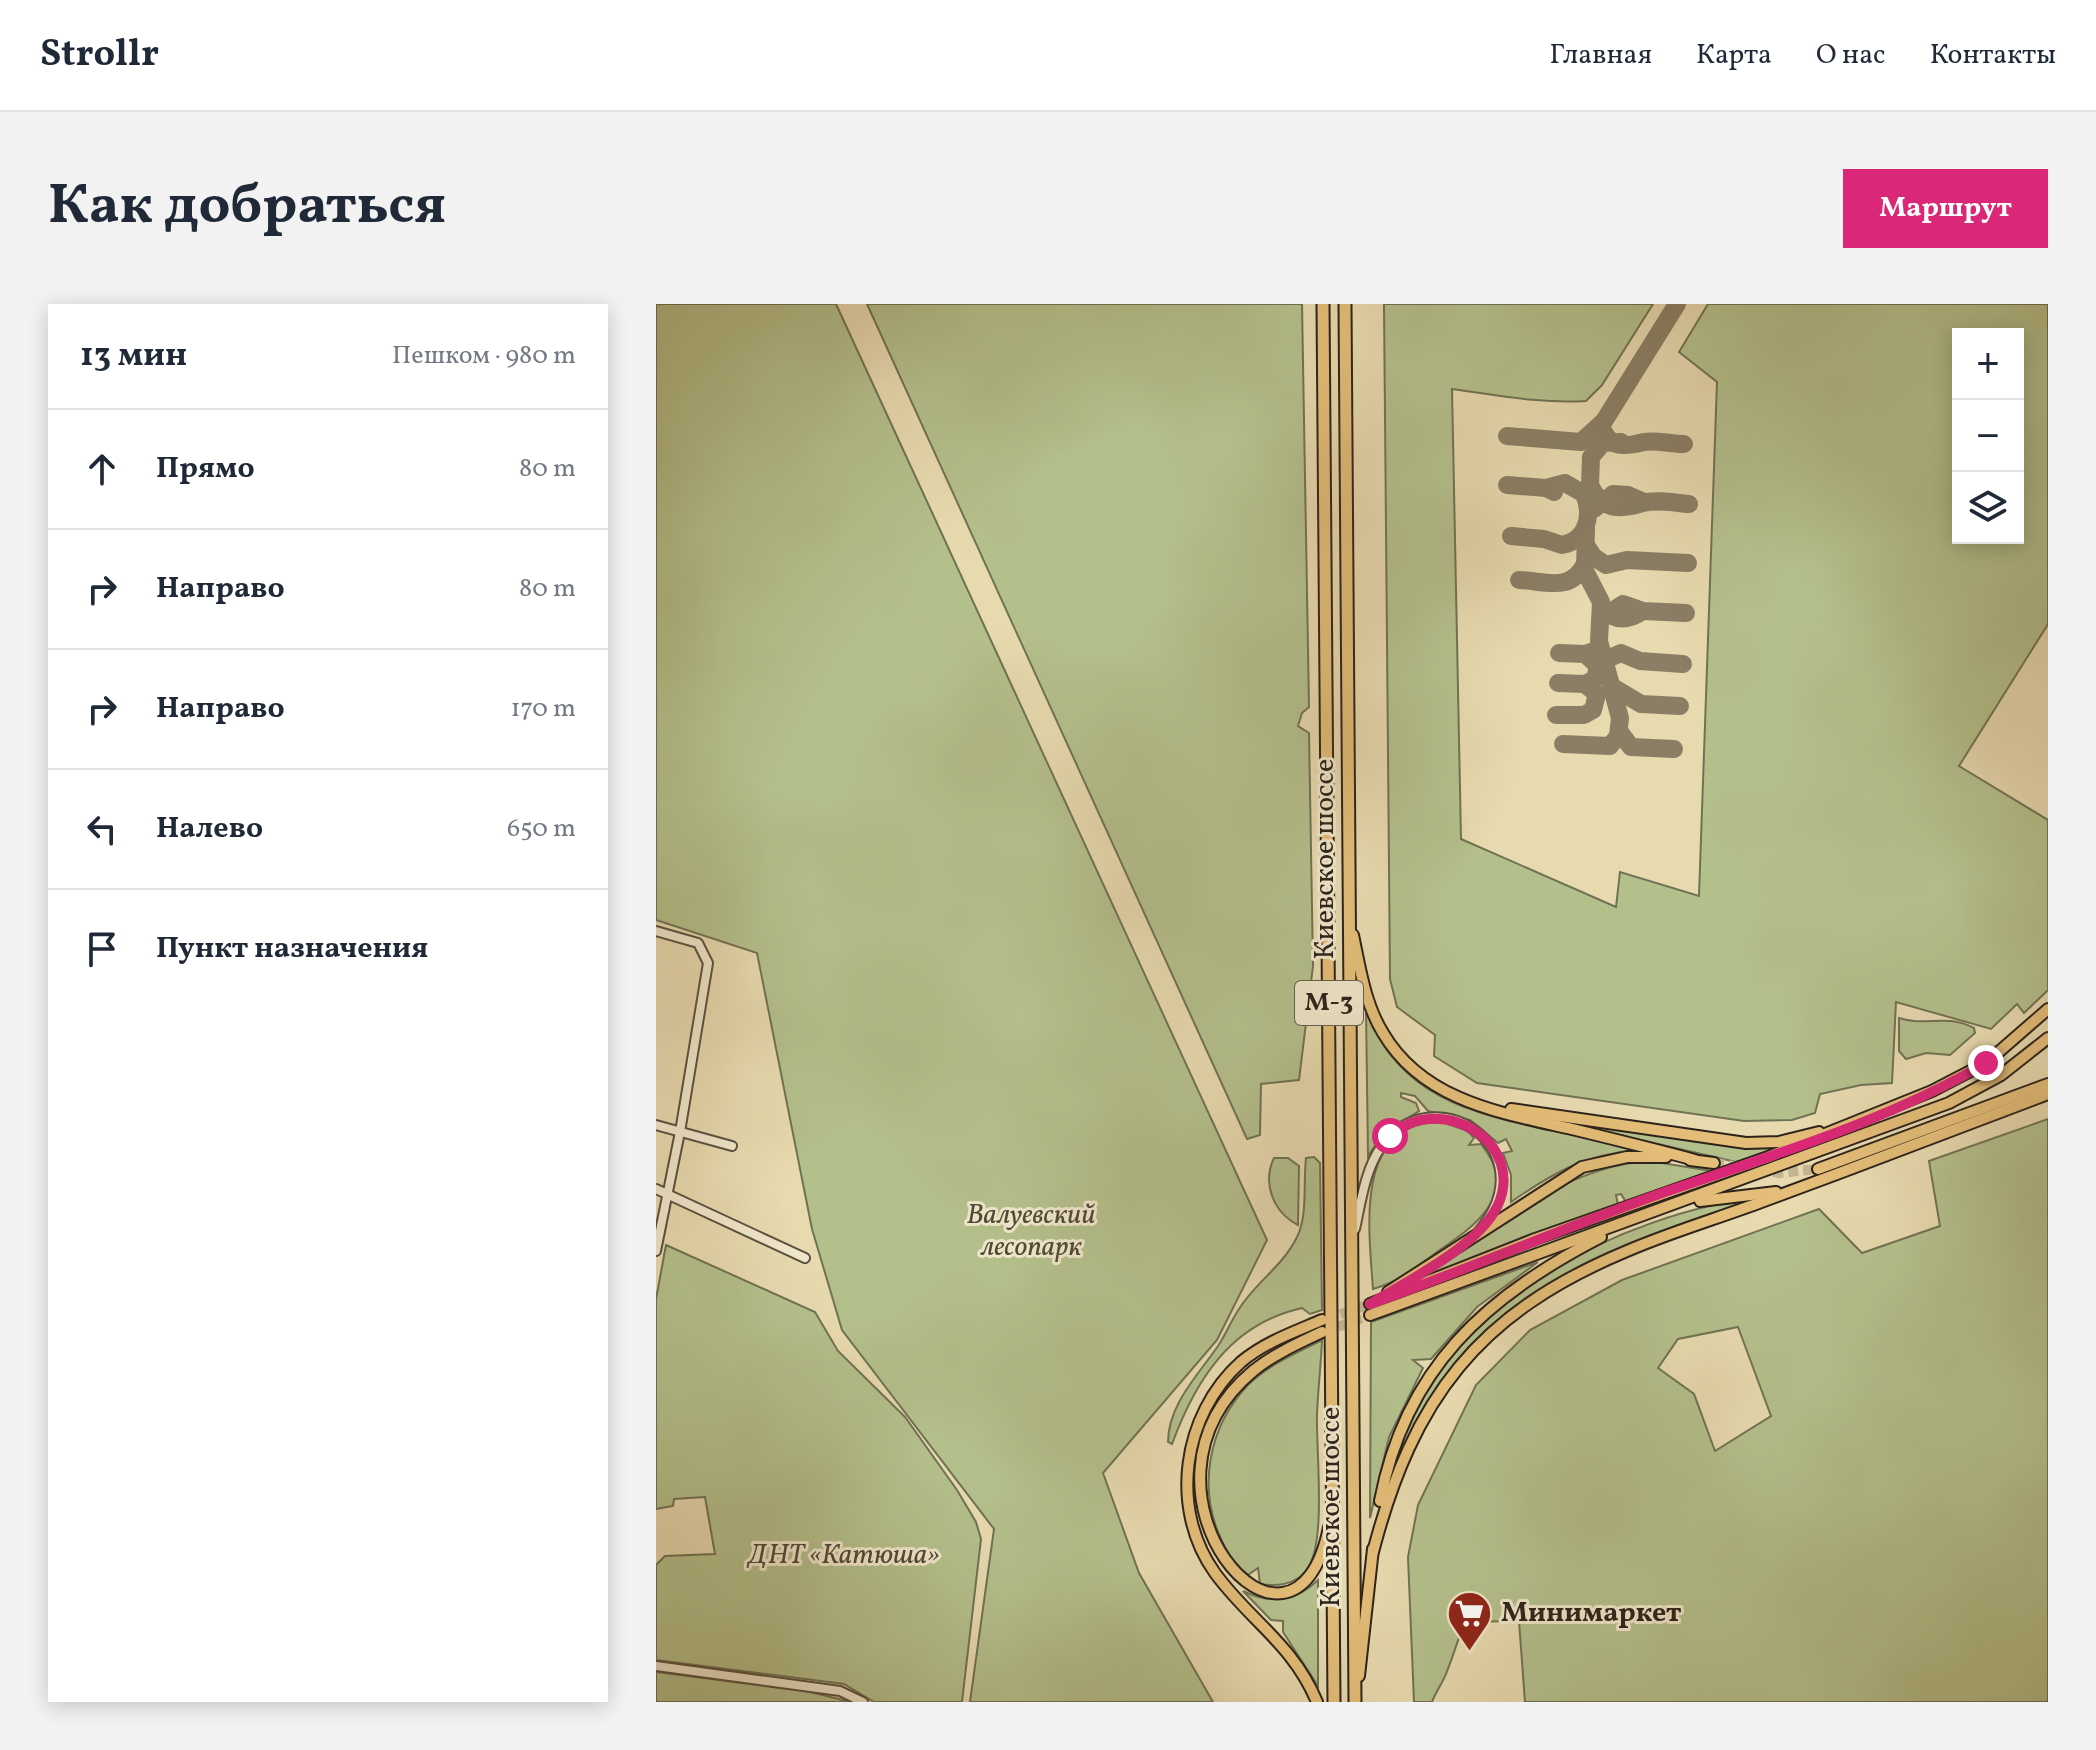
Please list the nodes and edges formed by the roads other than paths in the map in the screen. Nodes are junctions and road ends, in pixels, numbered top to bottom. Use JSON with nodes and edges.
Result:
{"nodes":[{"id":1,"x":1323,"y":304,"type":"edge"},
{"id":2,"x":1345,"y":304,"type":"edge"},
{"id":3,"x":1349,"y":920,"type":"junction"},
{"id":4,"x":656,"y":931,"type":"edge"},
{"id":5,"x":2048,"y":1009,"type":"edge"},
{"id":6,"x":2048,"y":1038,"type":"edge"},
{"id":7,"x":2048,"y":1084,"type":"edge"},
{"id":8,"x":2048,"y":1094,"type":"edge"},
{"id":9,"x":1469,"y":1103,"type":"junction"},
{"id":10,"x":656,"y":1125,"type":"edge"},
{"id":11,"x":1848,"y":1125,"type":"junction"},
{"id":12,"x":680,"y":1132,"type":"junction"},
{"id":13,"x":732,"y":1146,"type":"dead end"},
{"id":14,"x":1695,"y":1160,"type":"junction"},
{"id":15,"x":1714,"y":1163,"type":"tunnel mouth"},
{"id":16,"x":1818,"y":1169,"type":"tunnel mouth"},
{"id":17,"x":656,"y":1189,"type":"edge"},
{"id":18,"x":1790,"y":1191,"type":"junction"},
{"id":19,"x":666,"y":1194,"type":"junction"},
{"id":20,"x":1674,"y":1206,"type":"junction"},
{"id":21,"x":1631,"y":1221,"type":"junction"},
{"id":22,"x":1354,"y":1234,"type":"junction"},
{"id":23,"x":1475,"y":1236,"type":"junction"},
{"id":24,"x":656,"y":1251,"type":"edge"},
{"id":25,"x":805,"y":1258,"type":"dead end"},
{"id":26,"x":1370,"y":1310,"type":"junction"},
{"id":27,"x":1322,"y":1320,"type":"tunnel mouth"},
{"id":28,"x":1322,"y":1332,"type":"tunnel mouth"},
{"id":29,"x":1334,"y":1505,"type":"junction"},
{"id":30,"x":1373,"y":1552,"type":"junction"},
{"id":31,"x":656,"y":1666,"type":"edge"},
{"id":32,"x":863,"y":1702,"type":"edge"},
{"id":33,"x":1317,"y":1702,"type":"edge"},
{"id":34,"x":1334,"y":1702,"type":"edge"},
{"id":35,"x":1356,"y":1702,"type":"edge"}],
"edges":[{"from":1,"to":29,"type":"highway","name":"Киевское шоссе","number":"М-3"},
{"from":2,"to":3,"type":"highway","name":"Киевское шоссе","number":"М-3"},
{"from":3,"to":9,"type":"main road"},
{"from":3,"to":22,"type":"highway","name":"Киевское шоссе","number":"М-3"},
{"from":4,"to":12,"type":"street"},
{"from":5,"to":11,"type":"main road"},
{"from":6,"to":20,"type":"main road"},
{"from":7,"to":16,"type":"main road"},
{"from":8,"to":18,"type":"main road"},
{"from":9,"to":11,"type":"main road"},
{"from":9,"to":14,"type":"main road"},
{"from":10,"to":12,"type":"street"},
{"from":11,"to":26,"type":"main road"},
{"from":12,"to":13,"type":"street"},
{"from":12,"to":19,"type":"street"},
{"from":14,"to":15,"type":"main road"},
{"from":14,"to":23,"type":"main road"},
{"from":17,"to":19,"type":"street"},
{"from":18,"to":20,"type":"main road"},
{"from":18,"to":30,"type":"main road"},
{"from":19,"to":24,"type":"street"},
{"from":19,"to":25,"type":"street"},
{"from":20,"to":21,"type":"main road"},
{"from":21,"to":26,"type":"main road"},
{"from":21,"to":30,"type":"main road"},
{"from":22,"to":23,"type":"street"},
{"from":22,"to":35,"type":"highway","name":"Киевское шоссе","number":"М-3"},
{"from":23,"to":26,"type":"main road"},
{"from":27,"to":33,"type":"main road"},
{"from":28,"to":29,"type":"main road"},
{"from":29,"to":34,"type":"highway","name":"Киевское шоссе","number":"М-3"},
{"from":30,"to":35,"type":"main road"},
{"from":31,"to":32,"type":"street"}]}
